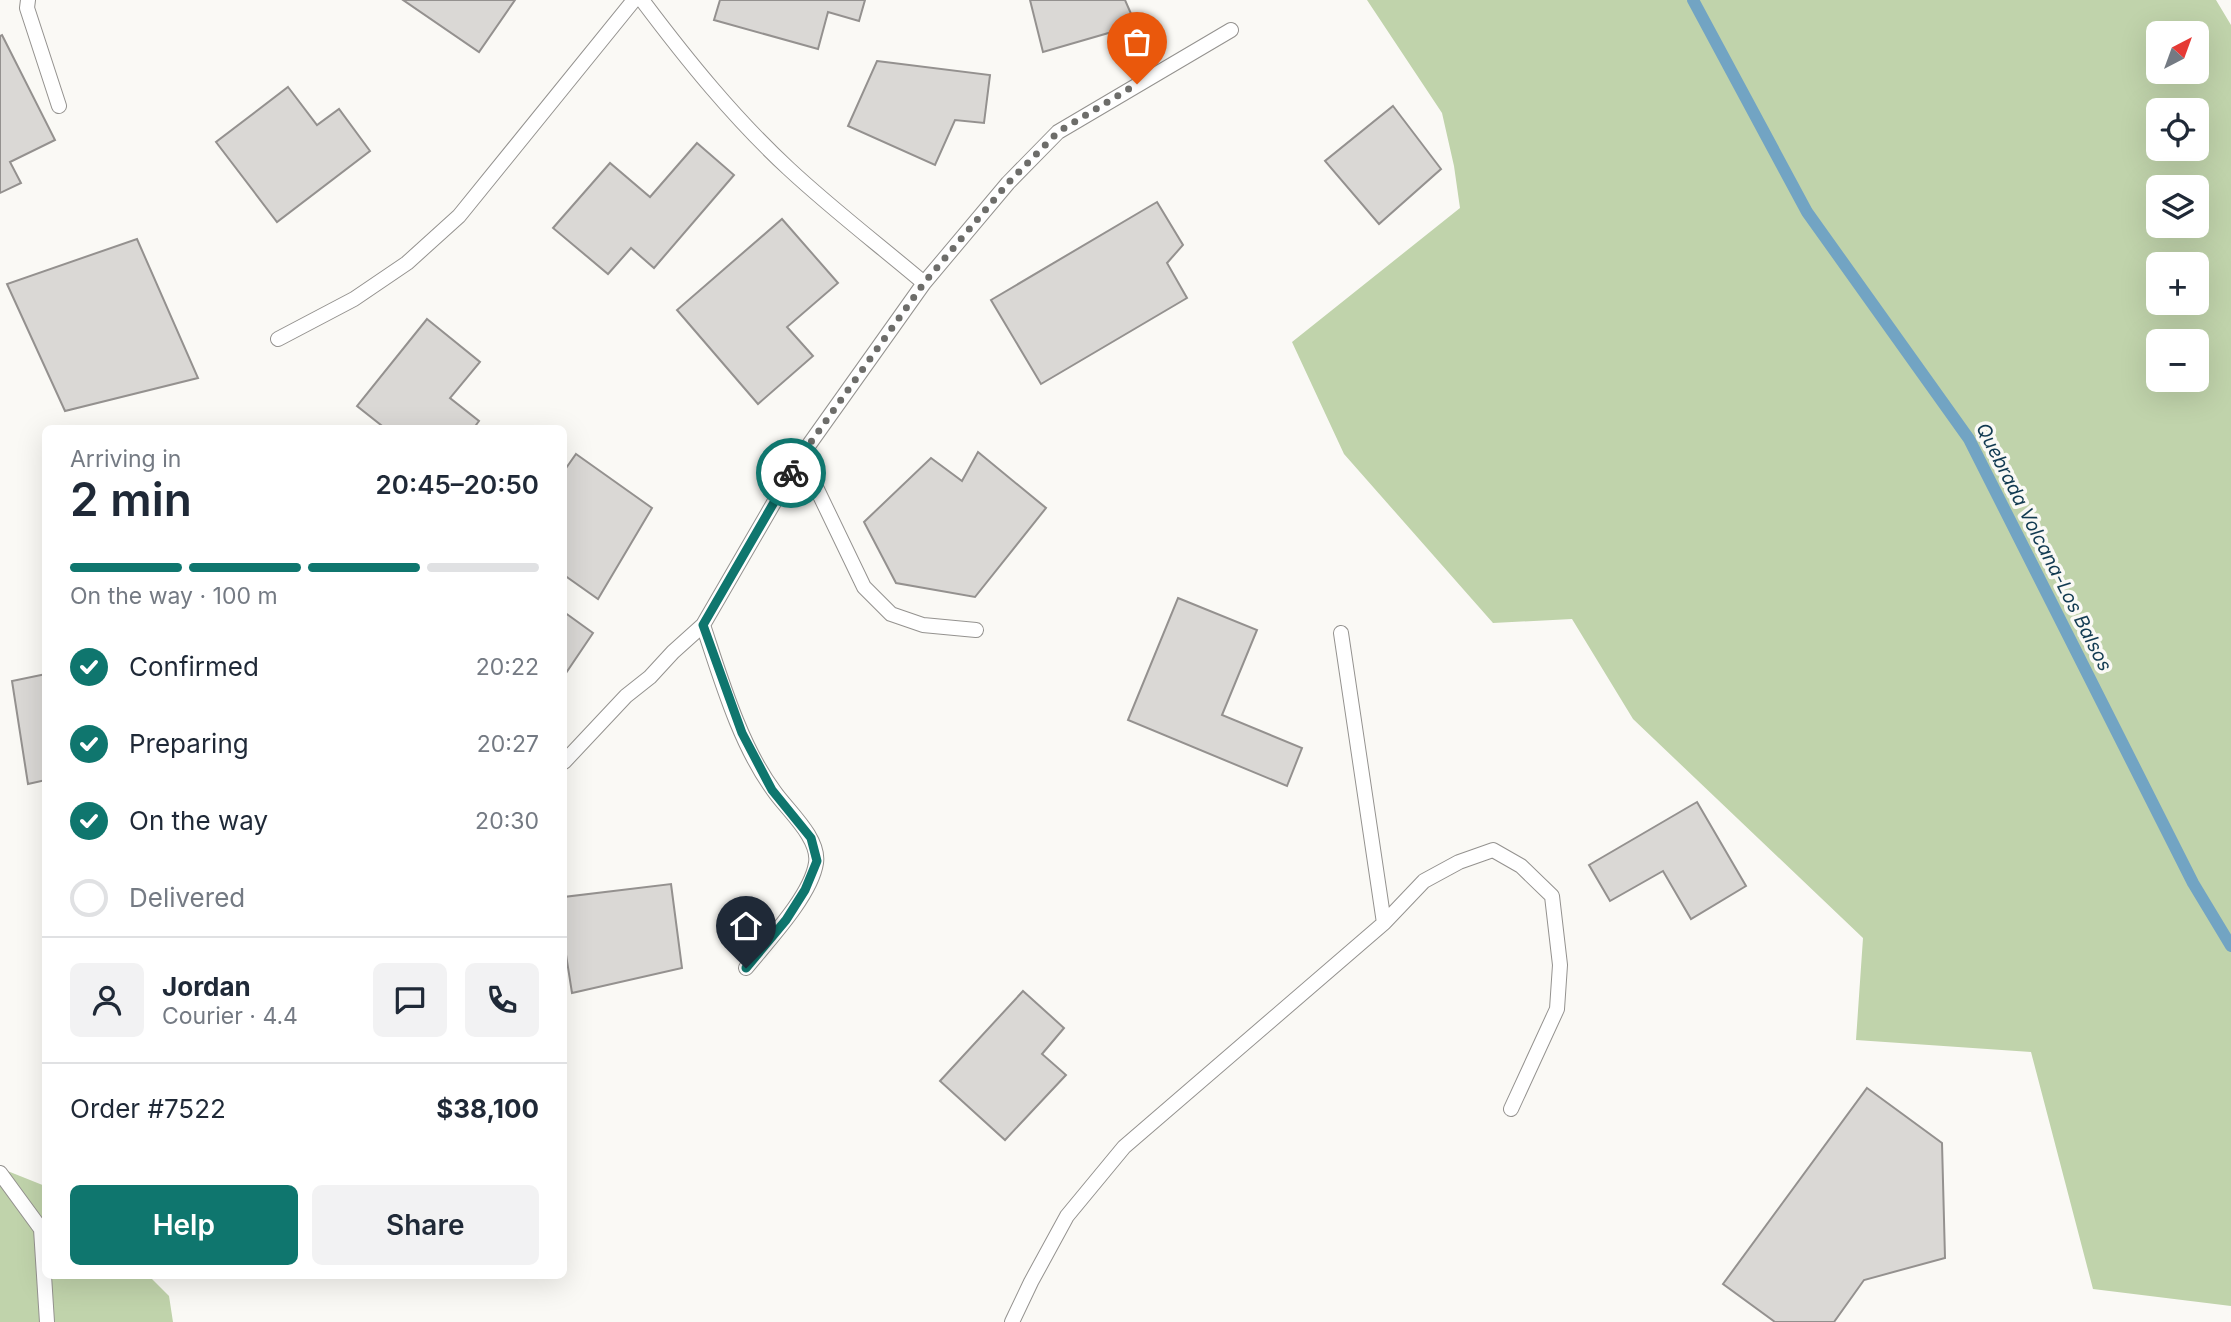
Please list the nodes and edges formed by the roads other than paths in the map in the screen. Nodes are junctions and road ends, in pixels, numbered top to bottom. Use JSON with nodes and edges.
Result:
{"nodes":[{"id":1,"x":28,"y":0,"type":"edge"},
{"id":2,"x":635,"y":0,"type":"edge"},
{"id":3,"x":642,"y":0,"type":"edge"},
{"id":4,"x":1231,"y":30,"type":"dead end"},
{"id":5,"x":59,"y":106,"type":"dead end"},
{"id":6,"x":924,"y":283,"type":"junction"},
{"id":7,"x":278,"y":340,"type":"dead end"},
{"id":8,"x":801,"y":456,"type":"junction"},
{"id":9,"x":703,"y":625,"type":"junction"},
{"id":10,"x":976,"y":630,"type":"dead end"},
{"id":11,"x":1341,"y":633,"type":"dead end"},
{"id":12,"x":567,"y":759,"type":"edge"},
{"id":13,"x":1384,"y":923,"type":"junction"},
{"id":14,"x":746,"y":968,"type":"dead end"},
{"id":15,"x":1511,"y":1109,"type":"dead end"},
{"id":16,"x":0,"y":1173,"type":"edge"},
{"id":17,"x":42,"y":1244,"type":"edge"},
{"id":18,"x":44,"y":1279,"type":"edge"},
{"id":19,"x":47,"y":1322,"type":"edge"},
{"id":20,"x":1012,"y":1322,"type":"edge"}],
"edges":[{"from":1,"to":5,"type":"lane"},
{"from":2,"to":7,"type":"lane"},
{"from":3,"to":6,"type":"lane"},
{"from":4,"to":6,"type":"lane"},
{"from":6,"to":8,"type":"lane"},
{"from":8,"to":9,"type":"lane"},
{"from":8,"to":10,"type":"lane"},
{"from":9,"to":12,"type":"lane"},
{"from":9,"to":14,"type":"lane"},
{"from":11,"to":13,"type":"lane"},
{"from":13,"to":15,"type":"lane"},
{"from":13,"to":20,"type":"lane"},
{"from":16,"to":17,"type":"lane"},
{"from":18,"to":19,"type":"lane"}]}
